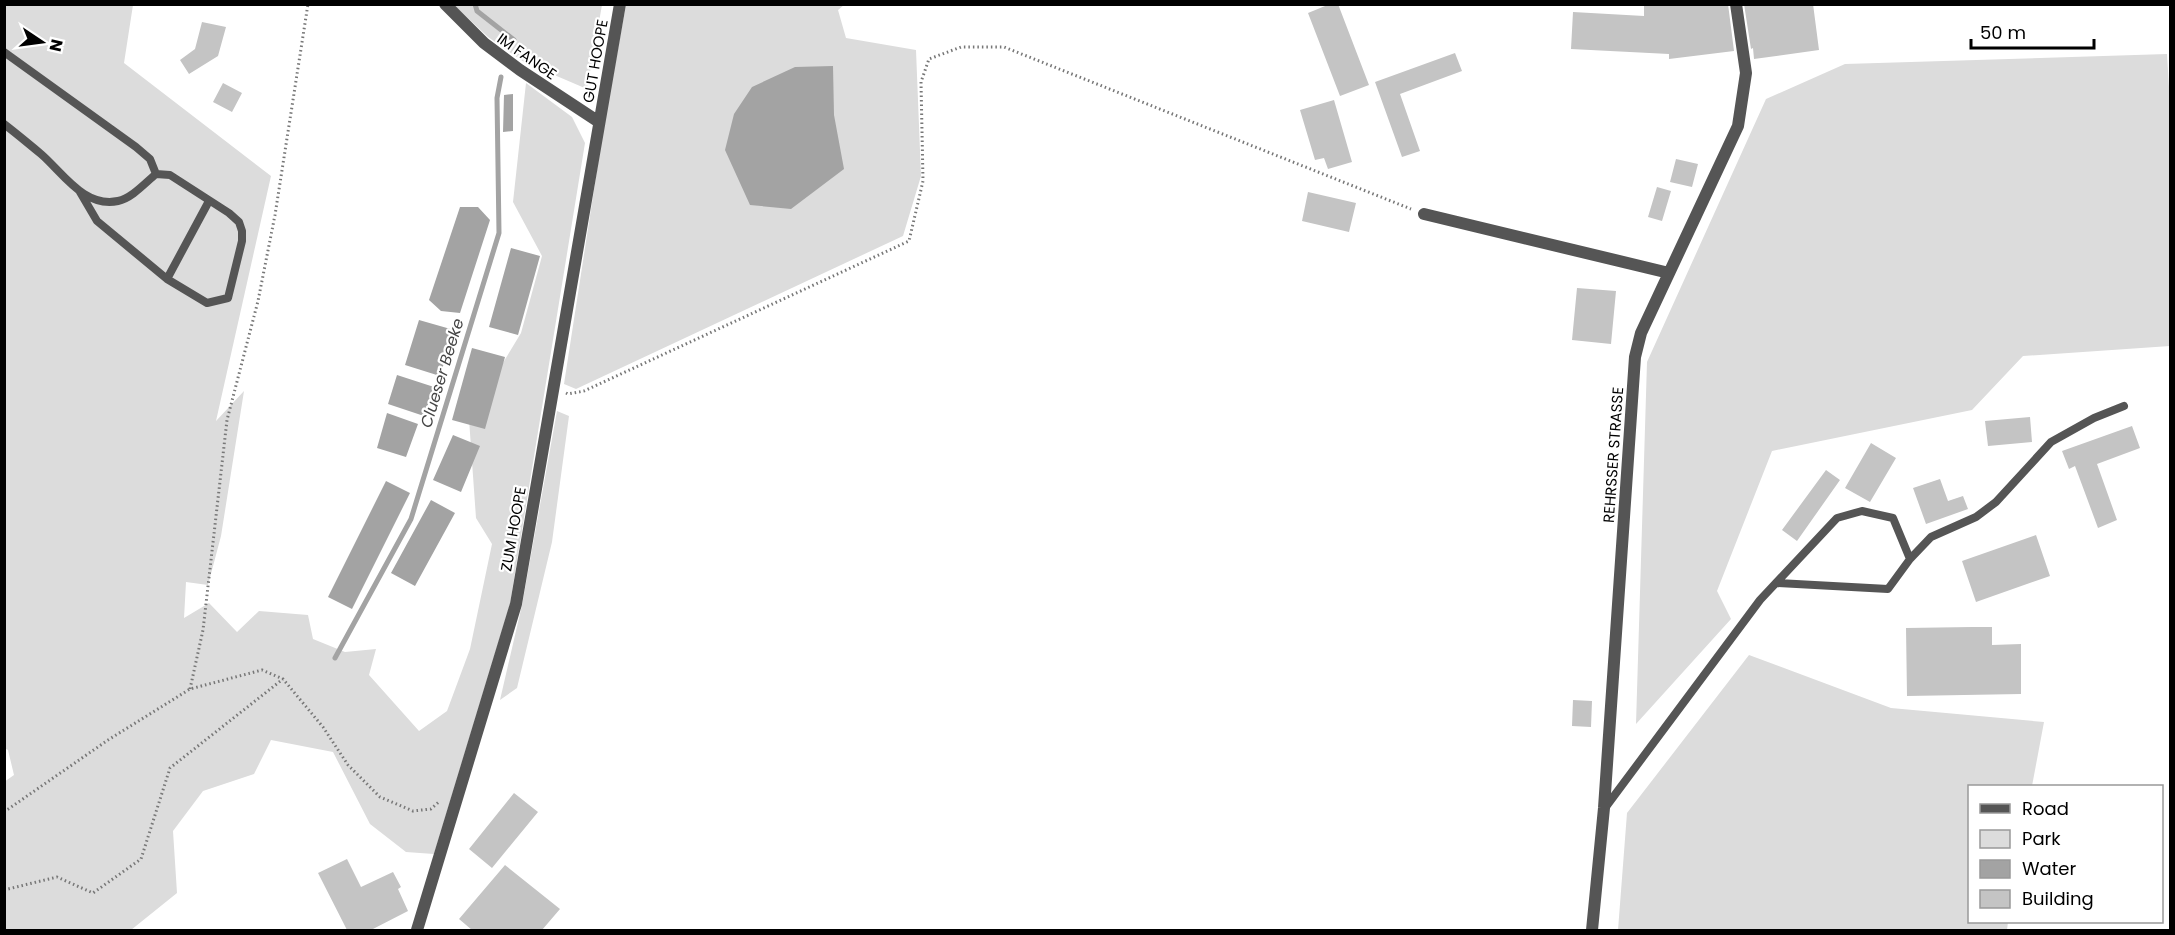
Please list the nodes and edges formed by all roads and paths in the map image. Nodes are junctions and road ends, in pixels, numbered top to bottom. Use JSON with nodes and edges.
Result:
{"nodes":[{"id":1,"x":308,"y":4,"type":"edge"},
{"id":2,"x":444,"y":4,"type":"edge"},
{"id":3,"x":620,"y":4,"type":"edge"},
{"id":4,"x":1736,"y":4,"type":"edge"},
{"id":5,"x":4,"y":52,"type":"edge"},
{"id":6,"x":599,"y":122,"type":"junction"},
{"id":7,"x":4,"y":124,"type":"edge"},
{"id":8,"x":156,"y":174,"type":"junction"},
{"id":9,"x":80,"y":192,"type":"junction"},
{"id":10,"x":209,"y":201,"type":"junction"},
{"id":11,"x":1424,"y":214,"type":"joint"},
{"id":12,"x":1669,"y":273,"type":"junction"},
{"id":13,"x":167,"y":279,"type":"junction"},
{"id":14,"x":584,"y":392,"type":"dead end"},
{"id":15,"x":2124,"y":406,"type":"dead end"},
{"id":16,"x":1910,"y":559,"type":"junction"},
{"id":17,"x":1776,"y":583,"type":"junction"},
{"id":18,"x":283,"y":679,"type":"junction"},
{"id":19,"x":190,"y":689,"type":"junction"},
{"id":20,"x":462,"y":782,"type":"junction"},
{"id":21,"x":1604,"y":808,"type":"junction"},
{"id":22,"x":4,"y":812,"type":"edge"},
{"id":23,"x":4,"y":890,"type":"edge"},
{"id":24,"x":417,"y":930,"type":"edge"},
{"id":25,"x":1592,"y":930,"type":"edge"}],
"edges":[{"from":1,"to":19,"type":"path"},
{"from":2,"to":6,"type":"street","name":"IM FANGE"},
{"from":3,"to":6,"type":"street","name":"GUT HOOPE"},
{"from":4,"to":12,"type":"street","name":"REHRSSER STRASSE"},
{"from":5,"to":8,"type":"lane"},
{"from":6,"to":20,"type":"street","name":"ZUM HOOPE"},
{"from":7,"to":9,"type":"lane"},
{"from":8,"to":9,"type":"lane"},
{"from":8,"to":10,"type":"lane"},
{"from":9,"to":13,"type":"lane"},
{"from":10,"to":13,"type":"lane"},
{"from":10,"to":13,"type":"lane"},
{"from":11,"to":12,"type":"street"},
{"from":11,"to":14,"type":"path"},
{"from":12,"to":21,"type":"street","name":"REHRSSER STRASSE"},
{"from":15,"to":16,"type":"lane"},
{"from":16,"to":17,"type":"lane"},
{"from":16,"to":17,"type":"lane"},
{"from":17,"to":21,"type":"lane"},
{"from":18,"to":19,"type":"path"},
{"from":18,"to":20,"type":"path"},
{"from":18,"to":23,"type":"path"},
{"from":19,"to":22,"type":"path"},
{"from":20,"to":24,"type":"street","name":"ZUM HOOPE"},
{"from":21,"to":25,"type":"street","name":"REHRSSER STRASSE"}]}
